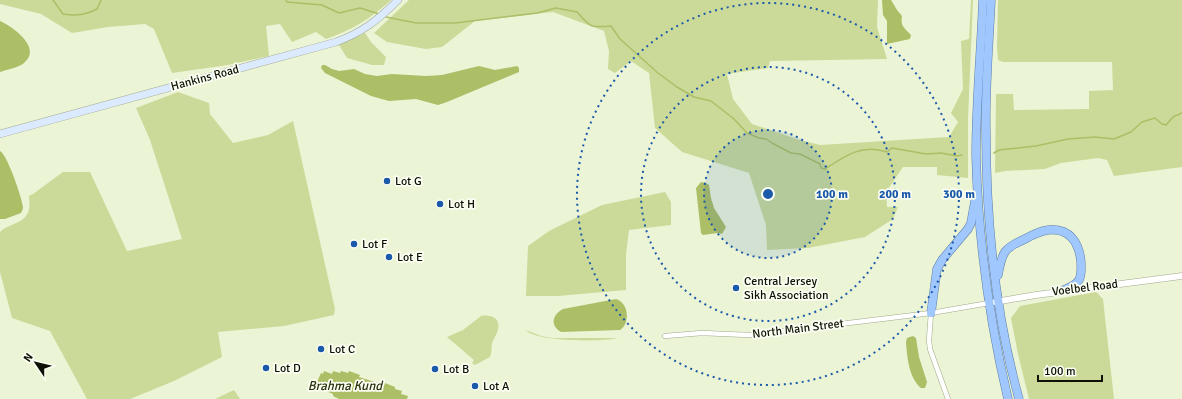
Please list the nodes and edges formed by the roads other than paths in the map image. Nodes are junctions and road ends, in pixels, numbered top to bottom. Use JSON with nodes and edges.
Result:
{"nodes":[{"id":1,"x":398,"y":0,"type":"edge"},
{"id":2,"x":983,"y":0,"type":"edge"},
{"id":3,"x":991,"y":0,"type":"edge"},
{"id":4,"x":0,"y":134,"type":"edge"},
{"id":5,"x":977,"y":178,"type":"junction"},
{"id":6,"x":1182,"y":276,"type":"edge"},
{"id":7,"x":996,"y":283,"type":"junction"},
{"id":8,"x":1062,"y":291,"type":"junction"},
{"id":9,"x":999,"y":301,"type":"junction"},
{"id":10,"x":989,"y":303,"type":"junction"},
{"id":11,"x":931,"y":313,"type":"junction"},
{"id":12,"x":665,"y":336,"type":"dead end"},
{"id":13,"x":948,"y":399,"type":"edge"},
{"id":14,"x":1008,"y":399,"type":"edge"},
{"id":15,"x":1019,"y":399,"type":"edge"}],
"edges":[{"from":1,"to":4,"type":"main road","name":"Hankins Road"},
{"from":2,"to":5,"type":"highway"},
{"from":3,"to":7,"type":"highway"},
{"from":5,"to":10,"type":"highway"},
{"from":5,"to":11,"type":"highway"},
{"from":6,"to":8,"type":"street","name":"Voelbel Road"},
{"from":7,"to":8,"type":"highway"},
{"from":7,"to":9,"type":"highway"},
{"from":8,"to":9,"type":"street","name":"Voelbel Road"},
{"from":9,"to":10,"type":"street","name":"Voelbel Road"},
{"from":9,"to":15,"type":"highway"},
{"from":10,"to":11,"type":"street","name":"North Main Street"},
{"from":10,"to":14,"type":"highway"},
{"from":11,"to":12,"type":"street","name":"North Main Street"},
{"from":11,"to":13,"type":"street"}]}
